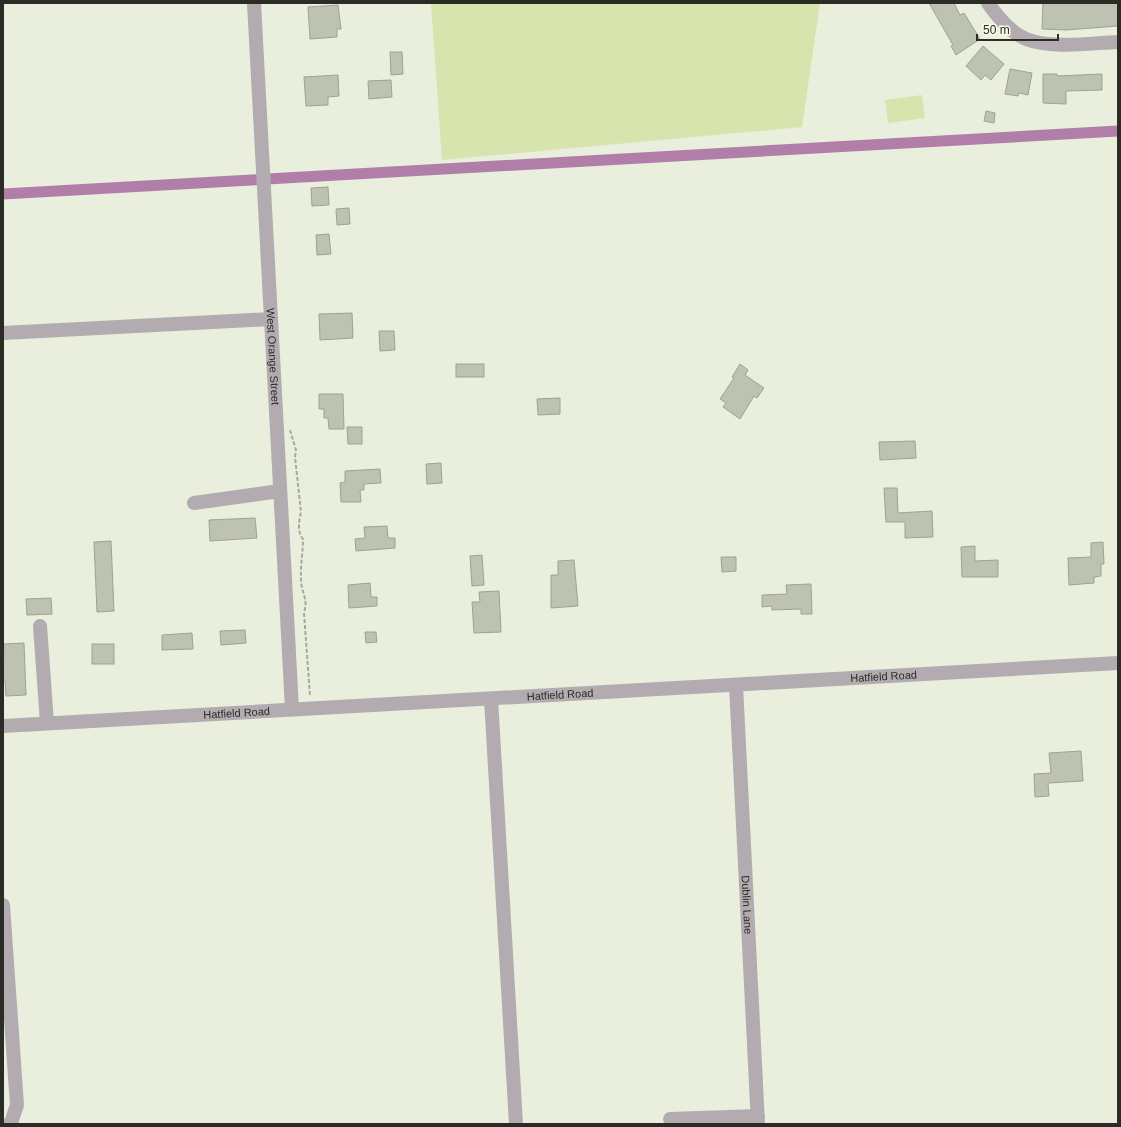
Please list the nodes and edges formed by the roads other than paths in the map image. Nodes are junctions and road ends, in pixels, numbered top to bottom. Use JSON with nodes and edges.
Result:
{"nodes":[{"id":1,"x":254,"y":3,"type":"edge"},
{"id":2,"x":988,"y":3,"type":"edge"},
{"id":3,"x":1118,"y":42,"type":"edge"},
{"id":4,"x":271,"y":319,"type":"junction"},
{"id":5,"x":3,"y":333,"type":"edge"},
{"id":6,"x":280,"y":491,"type":"junction"},
{"id":7,"x":194,"y":503,"type":"dead end"},
{"id":8,"x":40,"y":626,"type":"dead end"},
{"id":9,"x":1118,"y":663,"type":"edge"},
{"id":10,"x":736,"y":685,"type":"junction"},
{"id":11,"x":491,"y":699,"type":"junction"},
{"id":12,"x":292,"y":709,"type":"junction"},
{"id":13,"x":47,"y":723,"type":"junction"},
{"id":14,"x":3,"y":726,"type":"edge"},
{"id":15,"x":3,"y":905,"type":"edge"},
{"id":16,"x":670,"y":1119,"type":"dead end"},
{"id":17,"x":758,"y":1120,"type":"edge"},
{"id":18,"x":10,"y":1124,"type":"edge"},
{"id":19,"x":516,"y":1124,"type":"edge"}],
"edges":[{"from":1,"to":4,"type":"street","name":"West Orange Street"},
{"from":2,"to":3,"type":"street"},
{"from":4,"to":5,"type":"street"},
{"from":4,"to":6,"type":"street","name":"West Orange Street"},
{"from":6,"to":7,"type":"street"},
{"from":6,"to":12,"type":"street","name":"West Orange Street"},
{"from":8,"to":13,"type":"street"},
{"from":9,"to":10,"type":"street","name":"Hatfield Road"},
{"from":10,"to":11,"type":"street","name":"Hatfield Road"},
{"from":10,"to":17,"type":"street","name":"Dublin Lane"},
{"from":11,"to":12,"type":"street","name":"Hatfield Road"},
{"from":11,"to":19,"type":"street"},
{"from":12,"to":13,"type":"street","name":"Hatfield Road"},
{"from":13,"to":14,"type":"street","name":"Hatfield Road"},
{"from":15,"to":18,"type":"street"},
{"from":16,"to":17,"type":"street"}]}
